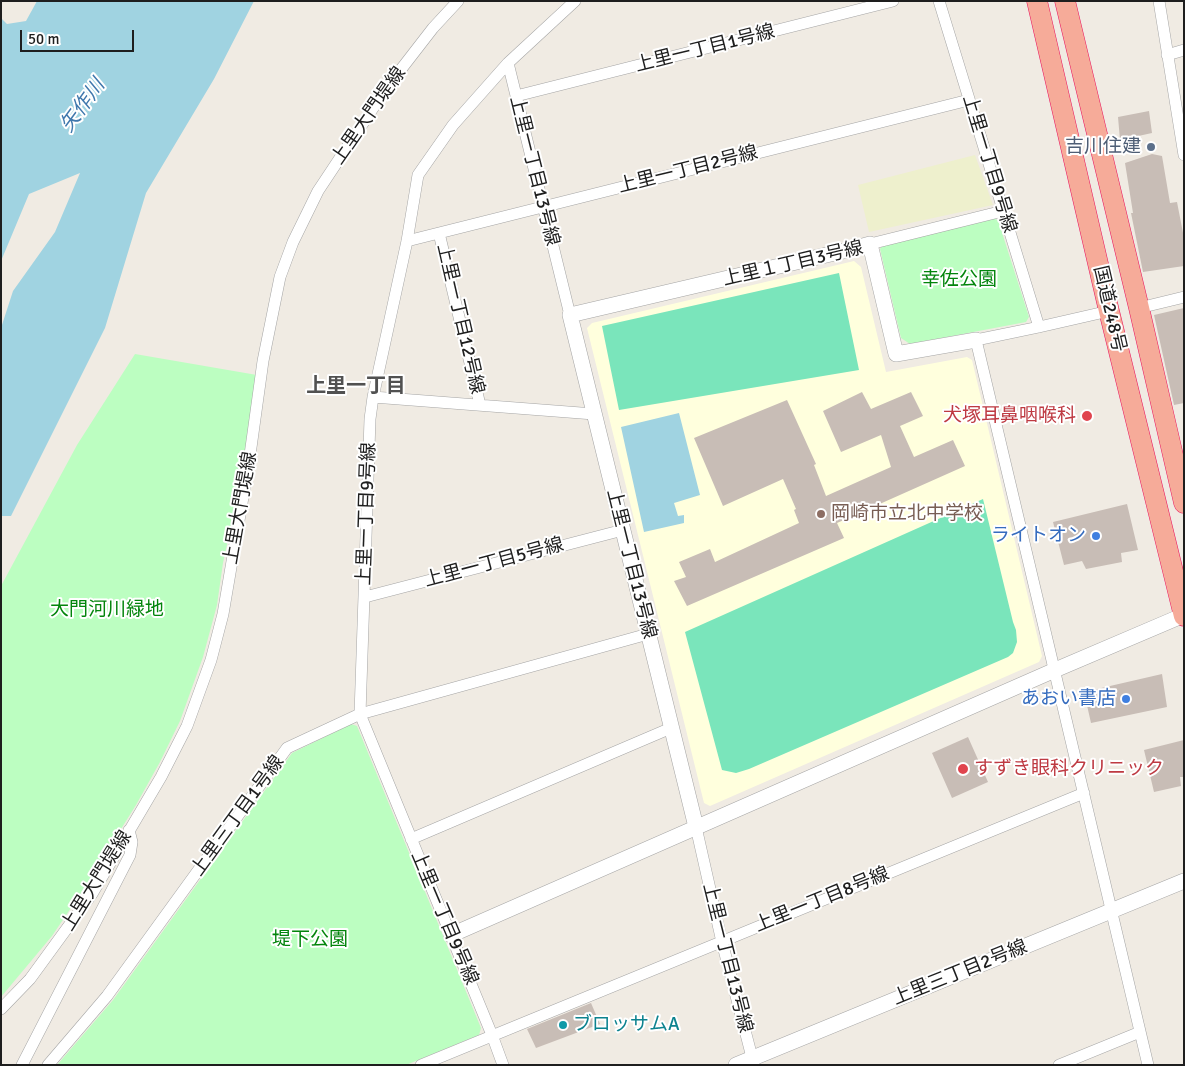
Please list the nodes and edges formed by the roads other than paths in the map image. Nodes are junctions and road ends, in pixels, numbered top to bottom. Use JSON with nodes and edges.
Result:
{"nodes":[{"id":1,"x":458,"y":1,"type":"edge"},
{"id":2,"x":575,"y":1,"type":"edge"},
{"id":3,"x":893,"y":1,"type":"edge"},
{"id":4,"x":939,"y":1,"type":"edge"},
{"id":5,"x":1037,"y":1,"type":"edge"},
{"id":6,"x":1065,"y":1,"type":"edge"},
{"id":7,"x":1159,"y":1,"type":"edge"},
{"id":8,"x":1184,"y":50,"type":"edge"},
{"id":9,"x":1167,"y":54,"type":"junction"},
{"id":10,"x":508,"y":64,"type":"junction"},
{"id":11,"x":516,"y":96,"type":"junction"},
{"id":12,"x":969,"y":100,"type":"junction"},
{"id":13,"x":1184,"y":155,"type":"edge"},
{"id":14,"x":543,"y":207,"type":"junction"},
{"id":15,"x":1003,"y":211,"type":"junction"},
{"id":16,"x":439,"y":233,"type":"junction"},
{"id":17,"x":407,"y":241,"type":"junction"},
{"id":18,"x":870,"y":244,"type":"junction"},
{"id":19,"x":1184,"y":297,"type":"edge"},
{"id":20,"x":1140,"y":308,"type":"junction"},
{"id":21,"x":1109,"y":311,"type":"junction"},
{"id":22,"x":570,"y":314,"type":"junction"},
{"id":23,"x":1039,"y":327,"type":"junction"},
{"id":24,"x":976,"y":340,"type":"junction"},
{"id":25,"x":374,"y":397,"type":"junction"},
{"id":26,"x":480,"y":405,"type":"junction"},
{"id":27,"x":594,"y":414,"type":"junction"},
{"id":28,"x":1184,"y":503,"type":"edge"},
{"id":29,"x":623,"y":530,"type":"junction"},
{"id":30,"x":365,"y":597,"type":"junction"},
{"id":31,"x":1184,"y":615,"type":"edge"},
{"id":32,"x":648,"y":634,"type":"junction"},
{"id":33,"x":1055,"y":670,"type":"junction"},
{"id":34,"x":360,"y":714,"type":"junction"},
{"id":35,"x":671,"y":728,"type":"junction"},
{"id":36,"x":1084,"y":793,"type":"junction"},
{"id":37,"x":696,"y":827,"type":"junction"},
{"id":38,"x":129,"y":830,"type":"junction"},
{"id":39,"x":411,"y":838,"type":"junction"},
{"id":40,"x":1184,"y":881,"type":"edge"},
{"id":41,"x":1111,"y":911,"type":"junction"},
{"id":42,"x":451,"y":935,"type":"junction"},
{"id":43,"x":722,"y":942,"type":"junction"},
{"id":44,"x":1,"y":1009,"type":"edge"},
{"id":45,"x":1140,"y":1032,"type":"junction"},
{"id":46,"x":492,"y":1035,"type":"junction"},
{"id":47,"x":753,"y":1062,"type":"edge"},
{"id":48,"x":22,"y":1065,"type":"edge"},
{"id":49,"x":48,"y":1065,"type":"edge"},
{"id":50,"x":421,"y":1065,"type":"edge"},
{"id":51,"x":503,"y":1065,"type":"edge"},
{"id":52,"x":736,"y":1065,"type":"edge"},
{"id":53,"x":1060,"y":1065,"type":"edge"},
{"id":54,"x":1148,"y":1065,"type":"edge"}],
"edges":[{"from":1,"to":38,"type":"street","name":"上里大門堤線"},
{"from":2,"to":10,"type":"street","name":"上里一丁目9号線"},
{"from":3,"to":11,"type":"street","name":"上里一丁目1号線"},
{"from":4,"to":12,"type":"street","name":"上里一丁目9号線"},
{"from":5,"to":21,"type":"highway","name":"国道248号"},
{"from":6,"to":20,"type":"highway","name":"国道248号"},
{"from":7,"to":9,"type":"street"},
{"from":8,"to":9,"type":"street"},
{"from":9,"to":13,"type":"street"},
{"from":10,"to":11,"type":"street","name":"上里一丁目13号線"},
{"from":10,"to":17,"type":"street","name":"上里一丁目9号線"},
{"from":11,"to":14,"type":"street","name":"上里一丁目13号線"},
{"from":12,"to":14,"type":"street","name":"上里一丁目2号線"},
{"from":12,"to":15,"type":"street","name":"上里一丁目9号線"},
{"from":14,"to":16,"type":"street","name":"上里一丁目2号線"},
{"from":14,"to":22,"type":"street","name":"上里一丁目13号線"},
{"from":15,"to":18,"type":"street"},
{"from":15,"to":23,"type":"street","name":"上里一丁目9号線"},
{"from":16,"to":17,"type":"street","name":"上里一丁目2号線"},
{"from":16,"to":26,"type":"street","name":"上里一丁目12号線"},
{"from":17,"to":25,"type":"street","name":"上里一丁目9号線"},
{"from":18,"to":22,"type":"street","name":"上里１丁目3号線"},
{"from":18,"to":24,"type":"street","name":"上里１丁目3号線"},
{"from":19,"to":20,"type":"street"},
{"from":20,"to":28,"type":"highway","name":"国道248号"},
{"from":21,"to":23,"type":"street","name":"上里１丁目3号線"},
{"from":21,"to":31,"type":"highway","name":"国道248号"},
{"from":22,"to":27,"type":"street","name":"上里一丁目13号線"},
{"from":23,"to":24,"type":"street","name":"上里１丁目3号線"},
{"from":24,"to":33,"type":"street"},
{"from":25,"to":26,"type":"street"},
{"from":25,"to":30,"type":"street","name":"上里一丁目9号線"},
{"from":26,"to":27,"type":"street"},
{"from":27,"to":29,"type":"street","name":"上里一丁目13号線"},
{"from":29,"to":30,"type":"street","name":"上里一丁目5号線"},
{"from":29,"to":32,"type":"street","name":"上里一丁目13号線"},
{"from":30,"to":34,"type":"street","name":"上里一丁目9号線"},
{"from":31,"to":33,"type":"street"},
{"from":32,"to":34,"type":"street","name":"上里三丁目1号線"},
{"from":32,"to":35,"type":"street","name":"上里一丁目13号線"},
{"from":33,"to":36,"type":"street"},
{"from":33,"to":37,"type":"street"},
{"from":34,"to":39,"type":"street","name":"上里一丁目9号線"},
{"from":34,"to":49,"type":"street","name":"上里三丁目1号線"},
{"from":35,"to":37,"type":"street","name":"上里一丁目13号線"},
{"from":35,"to":39,"type":"street"},
{"from":36,"to":41,"type":"street"},
{"from":36,"to":43,"type":"street","name":"上里一丁目8号線"},
{"from":37,"to":42,"type":"street"},
{"from":37,"to":43,"type":"street","name":"上里一丁目13号線"},
{"from":38,"to":44,"type":"street","name":"上里大門堤線"},
{"from":38,"to":48,"type":"street"},
{"from":39,"to":42,"type":"street","name":"上里一丁目9号線"},
{"from":40,"to":41,"type":"street","name":"上里三丁目2号線"},
{"from":41,"to":45,"type":"street"},
{"from":41,"to":47,"type":"street","name":"上里三丁目2号線"},
{"from":42,"to":46,"type":"street","name":"上里一丁目9号線"},
{"from":43,"to":46,"type":"street","name":"上里一丁目8号線"},
{"from":43,"to":47,"type":"street","name":"上里一丁目13号線"},
{"from":45,"to":53,"type":"street"},
{"from":45,"to":54,"type":"street"},
{"from":46,"to":50,"type":"street","name":"上里一丁目8号線"},
{"from":46,"to":51,"type":"street","name":"上里一丁目9号線"},
{"from":47,"to":52,"type":"street","name":"上里三丁目2号線"}]}
